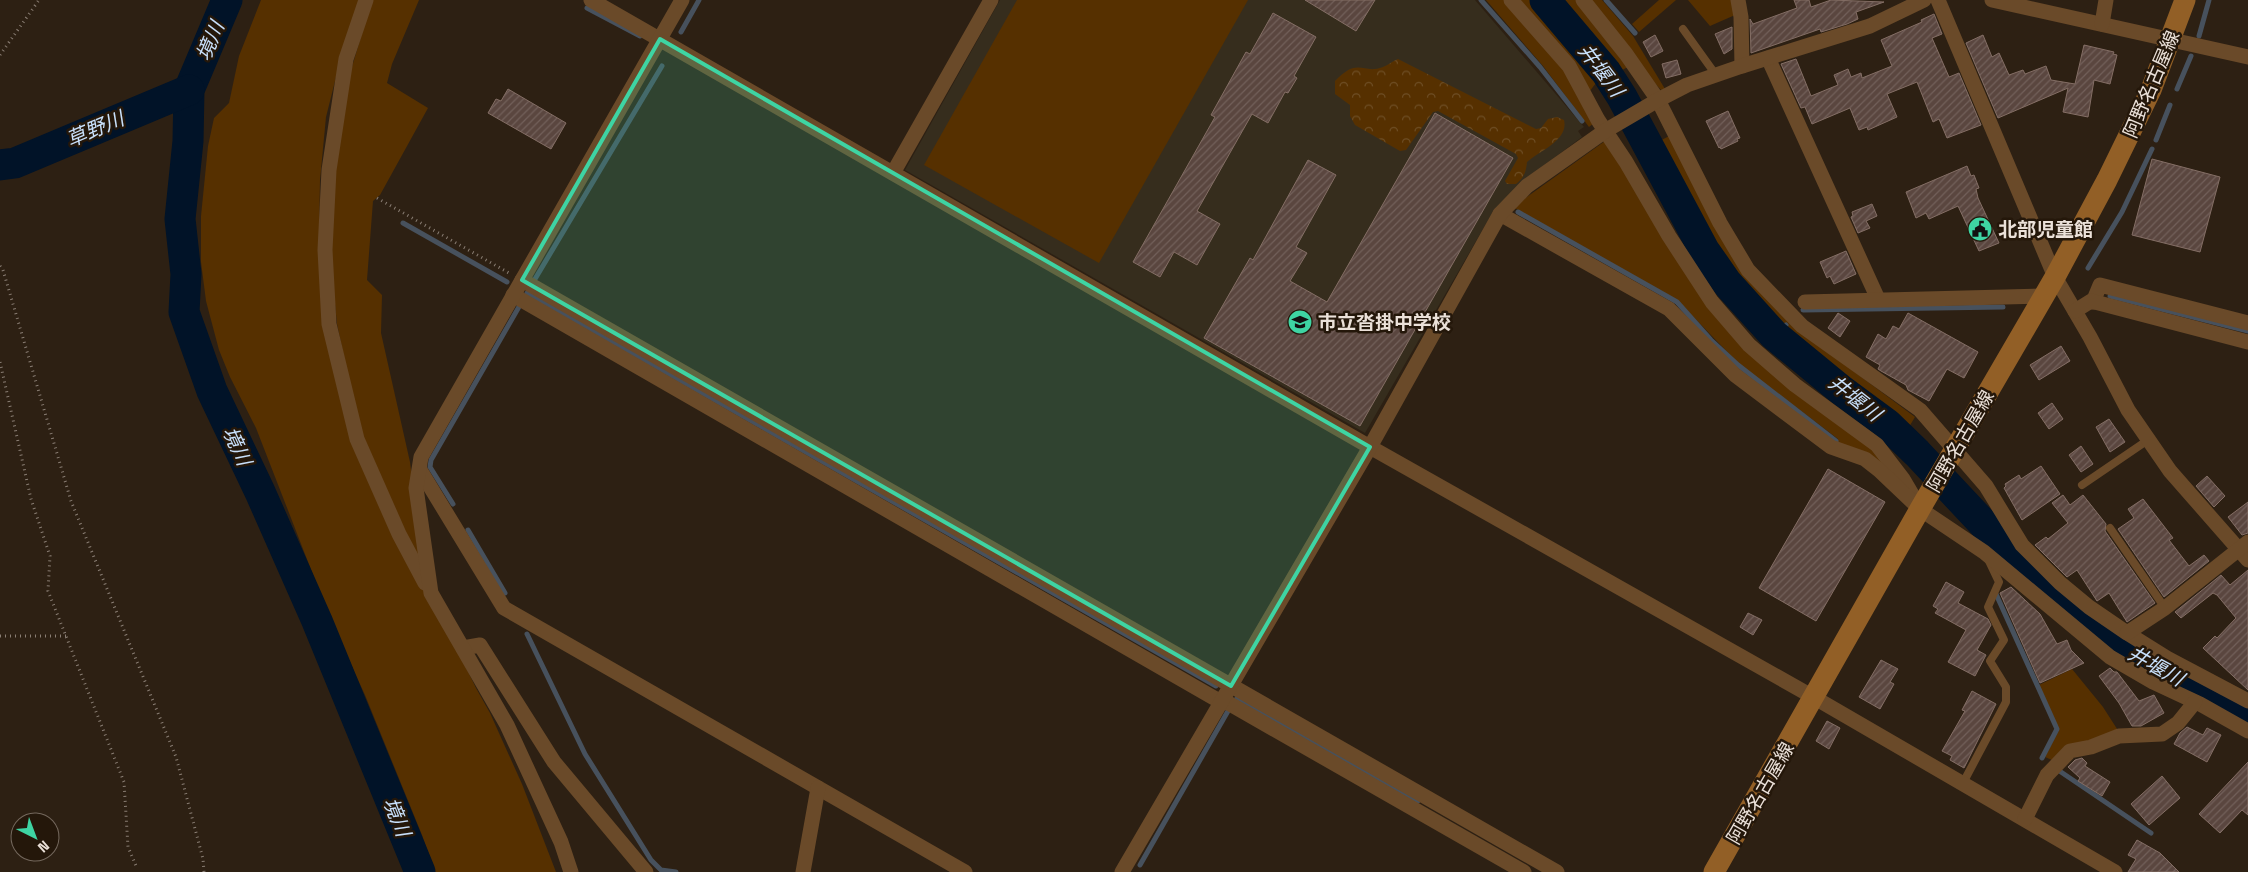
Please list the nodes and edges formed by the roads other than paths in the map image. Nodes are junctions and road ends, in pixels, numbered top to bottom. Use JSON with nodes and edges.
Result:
{"nodes":[{"id":1,"x":366,"y":0,"type":"edge"},
{"id":2,"x":591,"y":0,"type":"edge"},
{"id":3,"x":682,"y":0,"type":"edge"},
{"id":4,"x":991,"y":0,"type":"edge"},
{"id":5,"x":1511,"y":0,"type":"edge"},
{"id":6,"x":1583,"y":0,"type":"edge"},
{"id":7,"x":1738,"y":0,"type":"edge"},
{"id":8,"x":1924,"y":0,"type":"edge"},
{"id":9,"x":1938,"y":0,"type":"edge"},
{"id":10,"x":1992,"y":0,"type":"edge"},
{"id":11,"x":2106,"y":0,"type":"edge"},
{"id":12,"x":2185,"y":0,"type":"edge"},
{"id":13,"x":2102,"y":24,"type":"junction"},
{"id":14,"x":1683,"y":29,"type":"dead end"},
{"id":15,"x":660,"y":39,"type":"junction"},
{"id":16,"x":2171,"y":39,"type":"junction"},
{"id":17,"x":2248,"y":57,"type":"edge"},
{"id":18,"x":1768,"y":58,"type":"junction"},
{"id":19,"x":1742,"y":66,"type":"junction"},
{"id":20,"x":1716,"y":75,"type":"junction"},
{"id":21,"x":1656,"y":101,"type":"junction"},
{"id":22,"x":1607,"y":129,"type":"junction"},
{"id":23,"x":893,"y":173,"type":"junction"},
{"id":24,"x":1500,"y":214,"type":"junction"},
{"id":25,"x":2055,"y":277,"type":"junction"},
{"id":26,"x":522,"y":280,"type":"junction"},
{"id":27,"x":513,"y":295,"type":"junction"},
{"id":28,"x":2044,"y":296,"type":"junction"},
{"id":29,"x":1878,"y":299,"type":"junction"},
{"id":30,"x":1804,"y":302,"type":"dead end"},
{"id":31,"x":2093,"y":302,"type":"junction"},
{"id":32,"x":2075,"y":311,"type":"junction"},
{"id":33,"x":2248,"y":323,"type":"edge"},
{"id":34,"x":2248,"y":342,"type":"edge"},
{"id":35,"x":2148,"y":440,"type":"junction"},
{"id":36,"x":1370,"y":447,"type":"junction"},
{"id":37,"x":1954,"y":452,"type":"junction"},
{"id":38,"x":420,"y":470,"type":"junction"},
{"id":39,"x":2082,"y":486,"type":"dead end"},
{"id":40,"x":1922,"y":506,"type":"junction"},
{"id":41,"x":2110,"y":528,"type":"dead end"},
{"id":42,"x":2245,"y":550,"type":"edge"},
{"id":43,"x":1984,"y":552,"type":"junction"},
{"id":44,"x":431,"y":593,"type":"junction"},
{"id":45,"x":2164,"y":608,"type":"junction"},
{"id":46,"x":2127,"y":633,"type":"junction"},
{"id":47,"x":463,"y":648,"type":"junction"},
{"id":48,"x":1230,"y":686,"type":"junction"},
{"id":49,"x":1815,"y":698,"type":"junction"},
{"id":50,"x":1222,"y":700,"type":"junction"},
{"id":51,"x":2248,"y":701,"type":"edge"},
{"id":52,"x":2195,"y":702,"type":"junction"},
{"id":53,"x":2248,"y":731,"type":"edge"},
{"id":54,"x":1963,"y":783,"type":"junction"},
{"id":55,"x":818,"y":788,"type":"junction"},
{"id":56,"x":2025,"y":819,"type":"junction"},
{"id":57,"x":1497,"y":865,"type":"edge"},
{"id":58,"x":571,"y":872,"type":"edge"},
{"id":59,"x":646,"y":872,"type":"edge"},
{"id":60,"x":803,"y":872,"type":"edge"},
{"id":61,"x":965,"y":872,"type":"edge"},
{"id":62,"x":1122,"y":872,"type":"edge"},
{"id":63,"x":1524,"y":872,"type":"edge"},
{"id":64,"x":1557,"y":872,"type":"edge"},
{"id":65,"x":1714,"y":872,"type":"edge"},
{"id":66,"x":2115,"y":872,"type":"edge"}],
"edges":[{"from":1,"to":44,"type":"street"},
{"from":2,"to":15,"type":"street"},
{"from":3,"to":15,"type":"street"},
{"from":4,"to":23,"type":"street"},
{"from":5,"to":22,"type":"street"},
{"from":6,"to":21,"type":"street"},
{"from":7,"to":19,"type":"street"},
{"from":8,"to":18,"type":"street"},
{"from":9,"to":25,"type":"street"},
{"from":10,"to":13,"type":"street"},
{"from":11,"to":13,"type":"street"},
{"from":12,"to":16,"type":"main road","name":"阿野名古屋線"},
{"from":13,"to":16,"type":"street"},
{"from":14,"to":20,"type":"lane"},
{"from":15,"to":23,"type":"street"},
{"from":15,"to":26,"type":"street"},
{"from":16,"to":17,"type":"street"},
{"from":16,"to":25,"type":"main road","name":"阿野名古屋線"},
{"from":18,"to":19,"type":"street"},
{"from":18,"to":29,"type":"street"},
{"from":19,"to":20,"type":"street"},
{"from":20,"to":21,"type":"street"},
{"from":21,"to":22,"type":"street"},
{"from":21,"to":37,"type":"street"},
{"from":22,"to":24,"type":"street"},
{"from":22,"to":40,"type":"street"},
{"from":23,"to":36,"type":"street"},
{"from":24,"to":36,"type":"street"},
{"from":24,"to":40,"type":"street"},
{"from":25,"to":28,"type":"main road","name":"阿野名古屋線"},
{"from":25,"to":32,"type":"street"},
{"from":26,"to":27,"type":"street"},
{"from":26,"to":48,"type":"street"},
{"from":27,"to":38,"type":"street"},
{"from":27,"to":50,"type":"street"},
{"from":28,"to":29,"type":"street"},
{"from":28,"to":37,"type":"main road","name":"阿野名古屋線"},
{"from":29,"to":30,"type":"street"},
{"from":31,"to":32,"type":"street"},
{"from":31,"to":33,"type":"street"},
{"from":31,"to":34,"type":"street"},
{"from":32,"to":35,"type":"street"},
{"from":35,"to":39,"type":"lane"},
{"from":35,"to":42,"type":"street"},
{"from":36,"to":48,"type":"street"},
{"from":36,"to":49,"type":"street"},
{"from":37,"to":40,"type":"main road","name":"阿野名古屋線"},
{"from":37,"to":46,"type":"street"},
{"from":38,"to":44,"type":"street"},
{"from":38,"to":55,"type":"street"},
{"from":40,"to":43,"type":"street"},
{"from":40,"to":49,"type":"main road","name":"阿野名古屋線"},
{"from":41,"to":45,"type":"lane"},
{"from":42,"to":45,"type":"street"},
{"from":43,"to":52,"type":"street"},
{"from":43,"to":54,"type":"lane"},
{"from":44,"to":47,"type":"street"},
{"from":45,"to":46,"type":"street"},
{"from":46,"to":51,"type":"street"},
{"from":47,"to":58,"type":"street"},
{"from":47,"to":59,"type":"street"},
{"from":48,"to":50,"type":"street"},
{"from":48,"to":64,"type":"street"},
{"from":49,"to":54,"type":"street"},
{"from":49,"to":65,"type":"main road","name":"阿野名古屋線"},
{"from":50,"to":57,"type":"street"},
{"from":50,"to":62,"type":"street"},
{"from":52,"to":53,"type":"street"},
{"from":52,"to":56,"type":"street"},
{"from":54,"to":56,"type":"street"},
{"from":55,"to":60,"type":"street"},
{"from":55,"to":61,"type":"street"},
{"from":56,"to":66,"type":"street"},
{"from":57,"to":63,"type":"street"}]}
